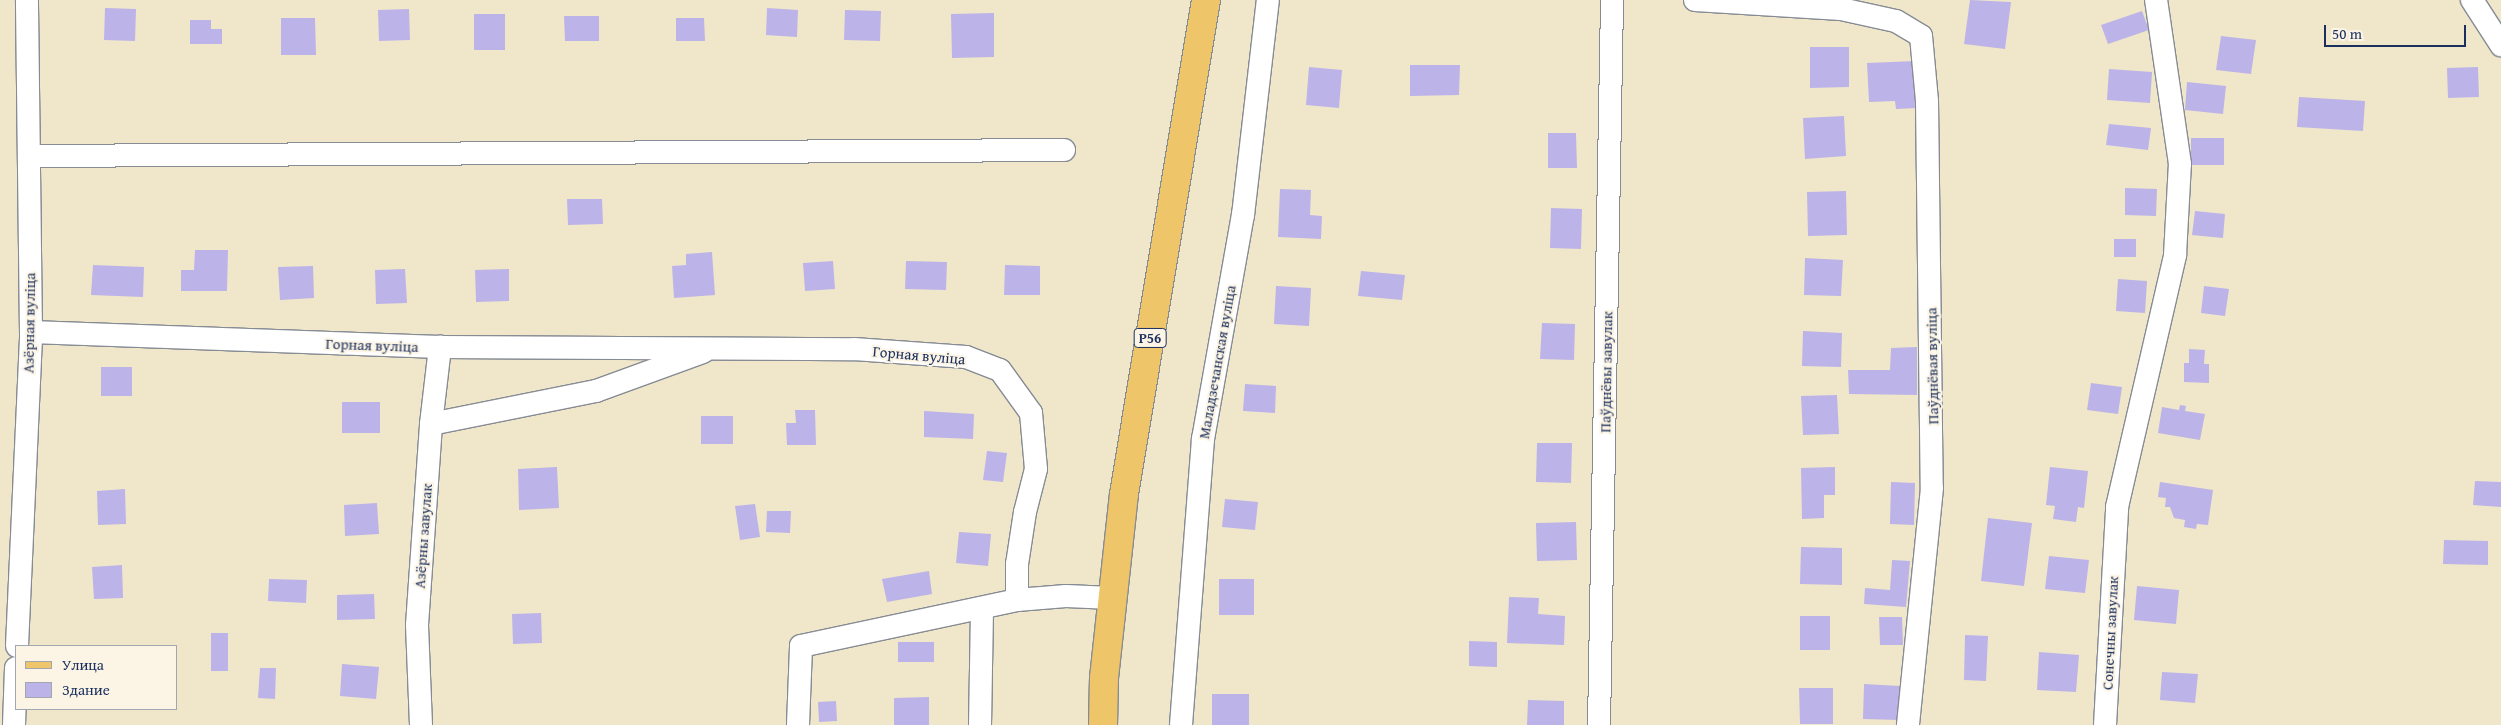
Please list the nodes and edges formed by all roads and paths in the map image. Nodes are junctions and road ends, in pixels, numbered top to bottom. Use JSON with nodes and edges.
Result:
{"nodes":[{"id":1,"x":27,"y":0,"type":"edge"},
{"id":2,"x":1206,"y":0,"type":"edge"},
{"id":3,"x":1268,"y":0,"type":"edge"},
{"id":4,"x":1695,"y":0,"type":"edge"},
{"id":5,"x":2156,"y":0,"type":"edge"},
{"id":6,"x":2472,"y":0,"type":"edge"},
{"id":7,"x":1612,"y":9,"type":"edge"},
{"id":8,"x":2501,"y":46,"type":"edge"},
{"id":9,"x":1064,"y":150,"type":"dead end"},
{"id":10,"x":29,"y":156,"type":"junction"},
{"id":11,"x":31,"y":332,"type":"junction"},
{"id":12,"x":440,"y":347,"type":"junction"},
{"id":13,"x":714,"y":348,"type":"junction"},
{"id":14,"x":431,"y":424,"type":"junction"},
{"id":15,"x":1112,"y":598,"type":"junction"},
{"id":16,"x":1017,"y":600,"type":"junction"},
{"id":17,"x":982,"y":610,"type":"junction"},
{"id":18,"x":17,"y":645,"type":"edge"},
{"id":19,"x":15,"y":696,"type":"edge"},
{"id":20,"x":14,"y":725,"type":"edge"},
{"id":21,"x":421,"y":725,"type":"edge"},
{"id":22,"x":798,"y":725,"type":"edge"},
{"id":23,"x":980,"y":725,"type":"edge"},
{"id":24,"x":1103,"y":725,"type":"edge"},
{"id":25,"x":1181,"y":725,"type":"edge"},
{"id":26,"x":1599,"y":725,"type":"edge"},
{"id":27,"x":1908,"y":725,"type":"edge"},
{"id":28,"x":2105,"y":725,"type":"edge"}],
"edges":[{"from":1,"to":10,"type":"street","name":"Азёрная вуліца"},
{"from":2,"to":15,"type":"main road","number":"Р56"},
{"from":3,"to":25,"type":"street","name":"Маладзечанская вуліца"},
{"from":4,"to":27,"type":"street","name":"Паўднёвая вуліца"},
{"from":5,"to":28,"type":"street","name":"Сонечны завулак"},
{"from":6,"to":8,"type":"street"},
{"from":7,"to":26,"type":"street","name":"Паўднёвы завулак"},
{"from":9,"to":10,"type":"street"},
{"from":10,"to":11,"type":"street","name":"Азёрная вуліца"},
{"from":11,"to":12,"type":"street","name":"Горная вуліца"},
{"from":11,"to":18,"type":"street","name":"Азёрная вуліца"},
{"from":12,"to":13,"type":"street","name":"Горная вуліца"},
{"from":12,"to":14,"type":"street","name":"Азёрны завулак"},
{"from":13,"to":14,"type":"street","name":"Горная вуліца"},
{"from":13,"to":16,"type":"street","name":"Горная вуліца"},
{"from":14,"to":21,"type":"street","name":"Азёрны завулак"},
{"from":15,"to":16,"type":"street"},
{"from":15,"to":24,"type":"main road","number":"Р56"},
{"from":16,"to":17,"type":"street"},
{"from":17,"to":22,"type":"street"},
{"from":17,"to":23,"type":"street"},
{"from":19,"to":20,"type":"street"}]}
